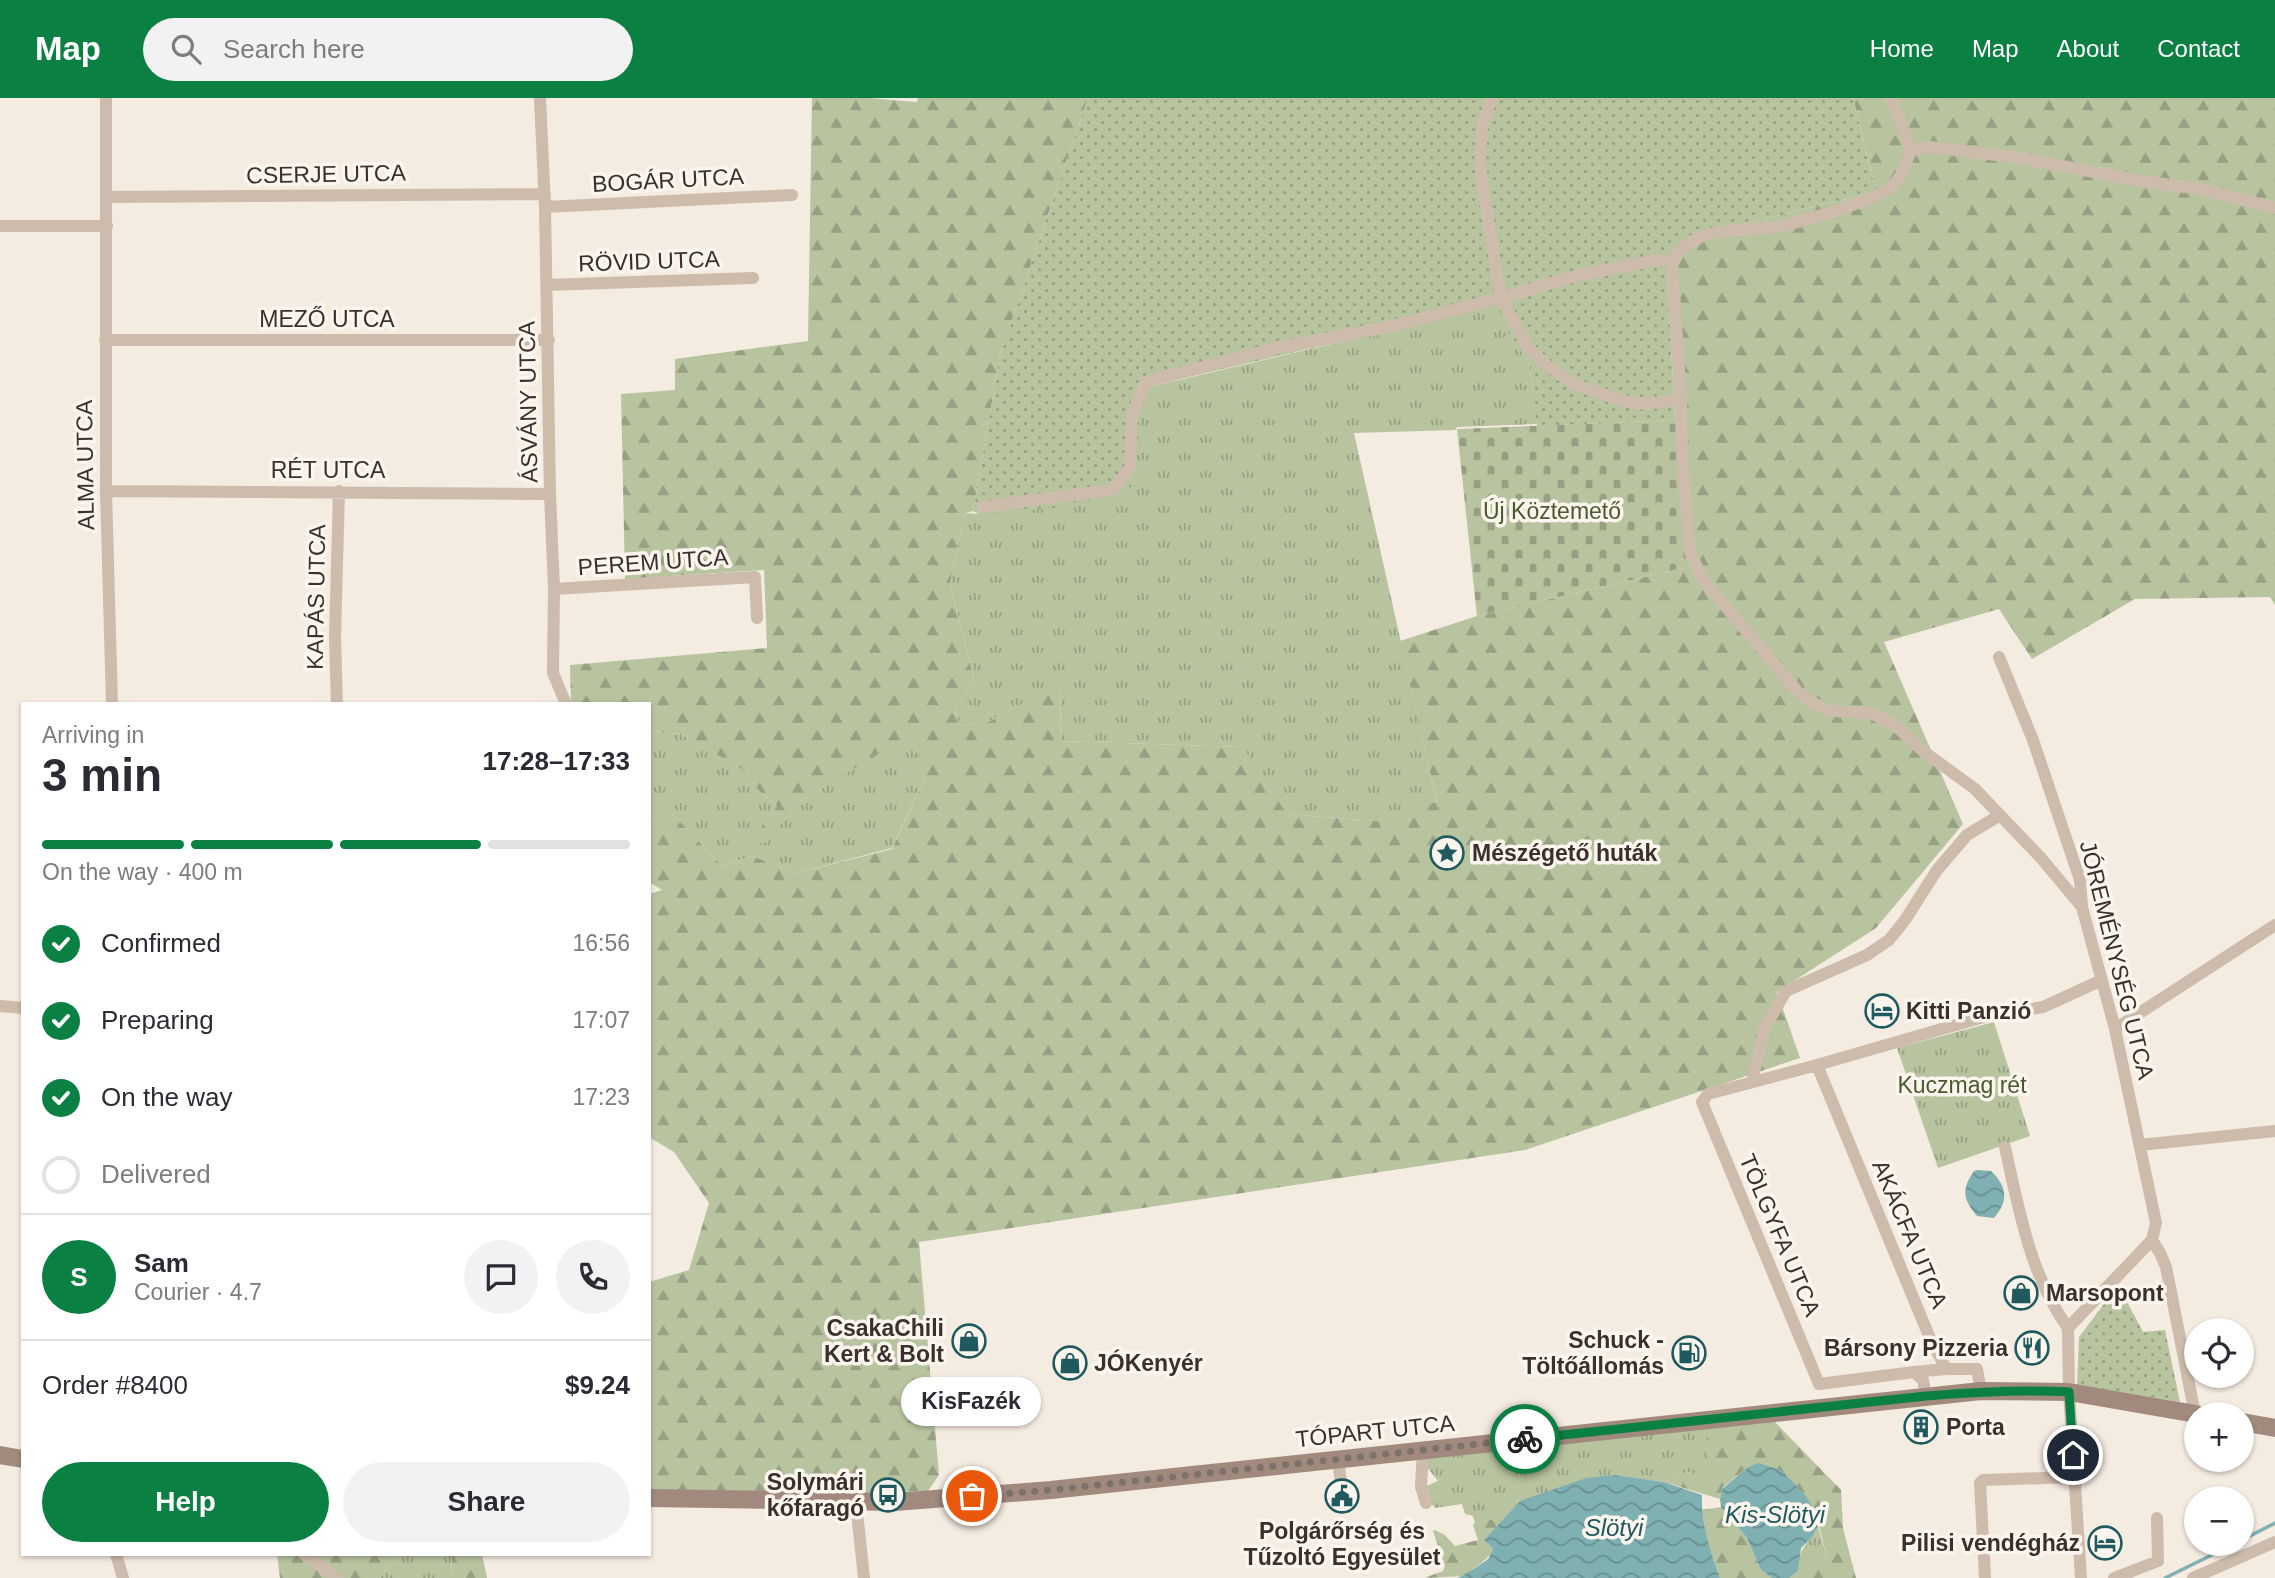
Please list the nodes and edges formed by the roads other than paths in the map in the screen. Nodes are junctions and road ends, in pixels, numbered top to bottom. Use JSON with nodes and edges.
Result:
{"nodes":[{"id":1,"x":106,"y":98,"type":"edge"},
{"id":2,"x":540,"y":98,"type":"edge"},
{"id":3,"x":1492,"y":98,"type":"edge"},
{"id":4,"x":1891,"y":98,"type":"edge"},
{"id":5,"x":1911,"y":150,"type":"junction"},
{"id":6,"x":792,"y":195,"type":"dead end"},
{"id":7,"x":107,"y":197,"type":"junction"},
{"id":8,"x":545,"y":200,"type":"junction"},
{"id":9,"x":2275,"y":208,"type":"edge"},
{"id":10,"x":0,"y":226,"type":"edge"},
{"id":11,"x":107,"y":226,"type":"junction"},
{"id":12,"x":1672,"y":261,"type":"junction"},
{"id":13,"x":753,"y":278,"type":"dead end"},
{"id":14,"x":547,"y":285,"type":"junction"},
{"id":15,"x":1501,"y":298,"type":"junction"},
{"id":16,"x":105,"y":340,"type":"junction"},
{"id":17,"x":549,"y":340,"type":"junction"},
{"id":18,"x":1681,"y":399,"type":"junction"},
{"id":19,"x":106,"y":491,"type":"junction"},
{"id":20,"x":339,"y":491,"type":"junction"},
{"id":21,"x":550,"y":494,"type":"junction"},
{"id":22,"x":982,"y":507,"type":"dead end"},
{"id":23,"x":554,"y":589,"type":"junction"},
{"id":24,"x":757,"y":618,"type":"dead end"},
{"id":25,"x":1999,"y":657,"type":"dead end"},
{"id":26,"x":111,"y":702,"type":"edge"},
{"id":27,"x":337,"y":702,"type":"edge"},
{"id":28,"x":565,"y":702,"type":"edge"},
{"id":29,"x":2000,"y":815,"type":"junction"},
{"id":30,"x":2082,"y":907,"type":"junction"},
{"id":31,"x":2275,"y":925,"type":"edge"},
{"id":32,"x":2102,"y":979,"type":"junction"},
{"id":33,"x":0,"y":1006,"type":"edge"},
{"id":34,"x":21,"y":1008,"type":"edge"},
{"id":35,"x":2115,"y":1029,"type":"junction"},
{"id":36,"x":1817,"y":1065,"type":"junction"},
{"id":37,"x":1752,"y":1082,"type":"junction"},
{"id":38,"x":2275,"y":1131,"type":"edge"},
{"id":39,"x":2140,"y":1145,"type":"junction"},
{"id":40,"x":2005,"y":1147,"type":"dead end"},
{"id":41,"x":2152,"y":1240,"type":"junction"},
{"id":42,"x":2068,"y":1328,"type":"junction"},
{"id":43,"x":1946,"y":1369,"type":"junction"},
{"id":44,"x":1914,"y":1372,"type":"junction"},
{"id":45,"x":1981,"y":1391,"type":"junction"},
{"id":46,"x":2069,"y":1392,"type":"junction"},
{"id":47,"x":1926,"y":1396,"type":"junction"},
{"id":48,"x":2193,"y":1402,"type":"edge"},
{"id":49,"x":2184,"y":1412,"type":"edge"},
{"id":50,"x":2254,"y":1424,"type":"edge"},
{"id":51,"x":2275,"y":1428,"type":"edge"},
{"id":52,"x":1423,"y":1450,"type":"junction"},
{"id":53,"x":0,"y":1455,"type":"edge"},
{"id":54,"x":21,"y":1459,"type":"edge"},
{"id":55,"x":1338,"y":1459,"type":"junction"},
{"id":56,"x":2075,"y":1477,"type":"junction"},
{"id":57,"x":1342,"y":1491,"type":"dead end"},
{"id":58,"x":651,"y":1498,"type":"edge"},
{"id":59,"x":856,"y":1503,"type":"junction"},
{"id":60,"x":1426,"y":1503,"type":"dead end"},
{"id":61,"x":2157,"y":1518,"type":"dead end"},
{"id":62,"x":2275,"y":1542,"type":"edge"},
{"id":63,"x":117,"y":1556,"type":"edge"},
{"id":64,"x":307,"y":1556,"type":"edge"},
{"id":65,"x":123,"y":1578,"type":"edge"},
{"id":66,"x":338,"y":1578,"type":"edge"},
{"id":67,"x":864,"y":1578,"type":"edge"},
{"id":68,"x":1985,"y":1578,"type":"edge"},
{"id":69,"x":2081,"y":1578,"type":"edge"},
{"id":70,"x":2114,"y":1578,"type":"edge"},
{"id":71,"x":2193,"y":1578,"type":"edge"}],
"edges":[{"from":1,"to":7,"type":"street","name":"ALMA UTCA"},
{"from":2,"to":8,"type":"street","name":"ÁSVÁNY UTCA"},
{"from":3,"to":15,"type":"street"},
{"from":4,"to":5,"type":"street"},
{"from":5,"to":9,"type":"street"},
{"from":5,"to":12,"type":"street"},
{"from":6,"to":8,"type":"street","name":"BOGÁR UTCA"},
{"from":7,"to":8,"type":"street","name":"CSERJE UTCA"},
{"from":7,"to":11,"type":"street","name":"ALMA UTCA"},
{"from":8,"to":14,"type":"street","name":"ÁSVÁNY UTCA"},
{"from":10,"to":11,"type":"street"},
{"from":11,"to":16,"type":"street","name":"ALMA UTCA"},
{"from":12,"to":15,"type":"street"},
{"from":12,"to":18,"type":"street"},
{"from":13,"to":14,"type":"street","name":"RÖVID UTCA"},
{"from":14,"to":17,"type":"street","name":"ÁSVÁNY UTCA"},
{"from":15,"to":18,"type":"street"},
{"from":15,"to":22,"type":"street"},
{"from":16,"to":17,"type":"street","name":"MEZŐ UTCA"},
{"from":16,"to":19,"type":"street","name":"ALMA UTCA"},
{"from":17,"to":21,"type":"street","name":"ÁSVÁNY UTCA"},
{"from":18,"to":29,"type":"street"},
{"from":19,"to":20,"type":"street","name":"RÉT UTCA"},
{"from":19,"to":26,"type":"street","name":"ALMA UTCA"},
{"from":20,"to":21,"type":"street","name":"RÉT UTCA"},
{"from":20,"to":27,"type":"street","name":"KAPÁS UTCA"},
{"from":21,"to":23,"type":"street","name":"ÁSVÁNY UTCA"},
{"from":23,"to":24,"type":"street","name":"PEREM UTCA"},
{"from":23,"to":28,"type":"street","name":"ÁSVÁNY UTCA"},
{"from":25,"to":30,"type":"street","name":"JÓREMÉNYSÉG UTCA"},
{"from":29,"to":30,"type":"street"},
{"from":29,"to":37,"type":"street"},
{"from":30,"to":32,"type":"street","name":"JÓREMÉNYSÉG UTCA"},
{"from":31,"to":35,"type":"street"},
{"from":32,"to":35,"type":"street","name":"JÓREMÉNYSÉG UTCA"},
{"from":32,"to":36,"type":"street"},
{"from":33,"to":34,"type":"street"},
{"from":35,"to":39,"type":"street","name":"JÓREMÉNYSÉG UTCA"},
{"from":36,"to":37,"type":"street"},
{"from":36,"to":43,"type":"street","name":"AKÁCFA UTCA"},
{"from":37,"to":44,"type":"street","name":"TÖLGYFA UTCA"},
{"from":38,"to":39,"type":"street"},
{"from":39,"to":41,"type":"street","name":"JÓREMÉNYSÉG UTCA"},
{"from":40,"to":42,"type":"street"},
{"from":41,"to":42,"type":"street"},
{"from":41,"to":48,"type":"street","name":"JÓREMÉNYSÉG UTCA"},
{"from":42,"to":46,"type":"street"},
{"from":43,"to":44,"type":"street"},
{"from":43,"to":45,"type":"street"},
{"from":44,"to":47,"type":"street"},
{"from":45,"to":46,"type":"main road","name":"TÓPART UTCA"},
{"from":45,"to":47,"type":"main road","name":"TÓPART UTCA"},
{"from":46,"to":49,"type":"main road","name":"TÓPART UTCA"},
{"from":46,"to":56,"type":"street"},
{"from":47,"to":52,"type":"main road","name":"TÓPART UTCA"},
{"from":50,"to":51,"type":"main road"},
{"from":52,"to":55,"type":"main road","name":"TÓPART UTCA"},
{"from":52,"to":60,"type":"street"},
{"from":53,"to":54,"type":"main road"},
{"from":55,"to":57,"type":"street"},
{"from":55,"to":59,"type":"main road","name":"TÓPART UTCA"},
{"from":56,"to":68,"type":"street"},
{"from":56,"to":69,"type":"street"},
{"from":58,"to":59,"type":"main road","name":"TÓPART UTCA"},
{"from":59,"to":67,"type":"street"},
{"from":61,"to":70,"type":"street"},
{"from":62,"to":71,"type":"street"},
{"from":63,"to":65,"type":"street"},
{"from":64,"to":66,"type":"street"}]}
